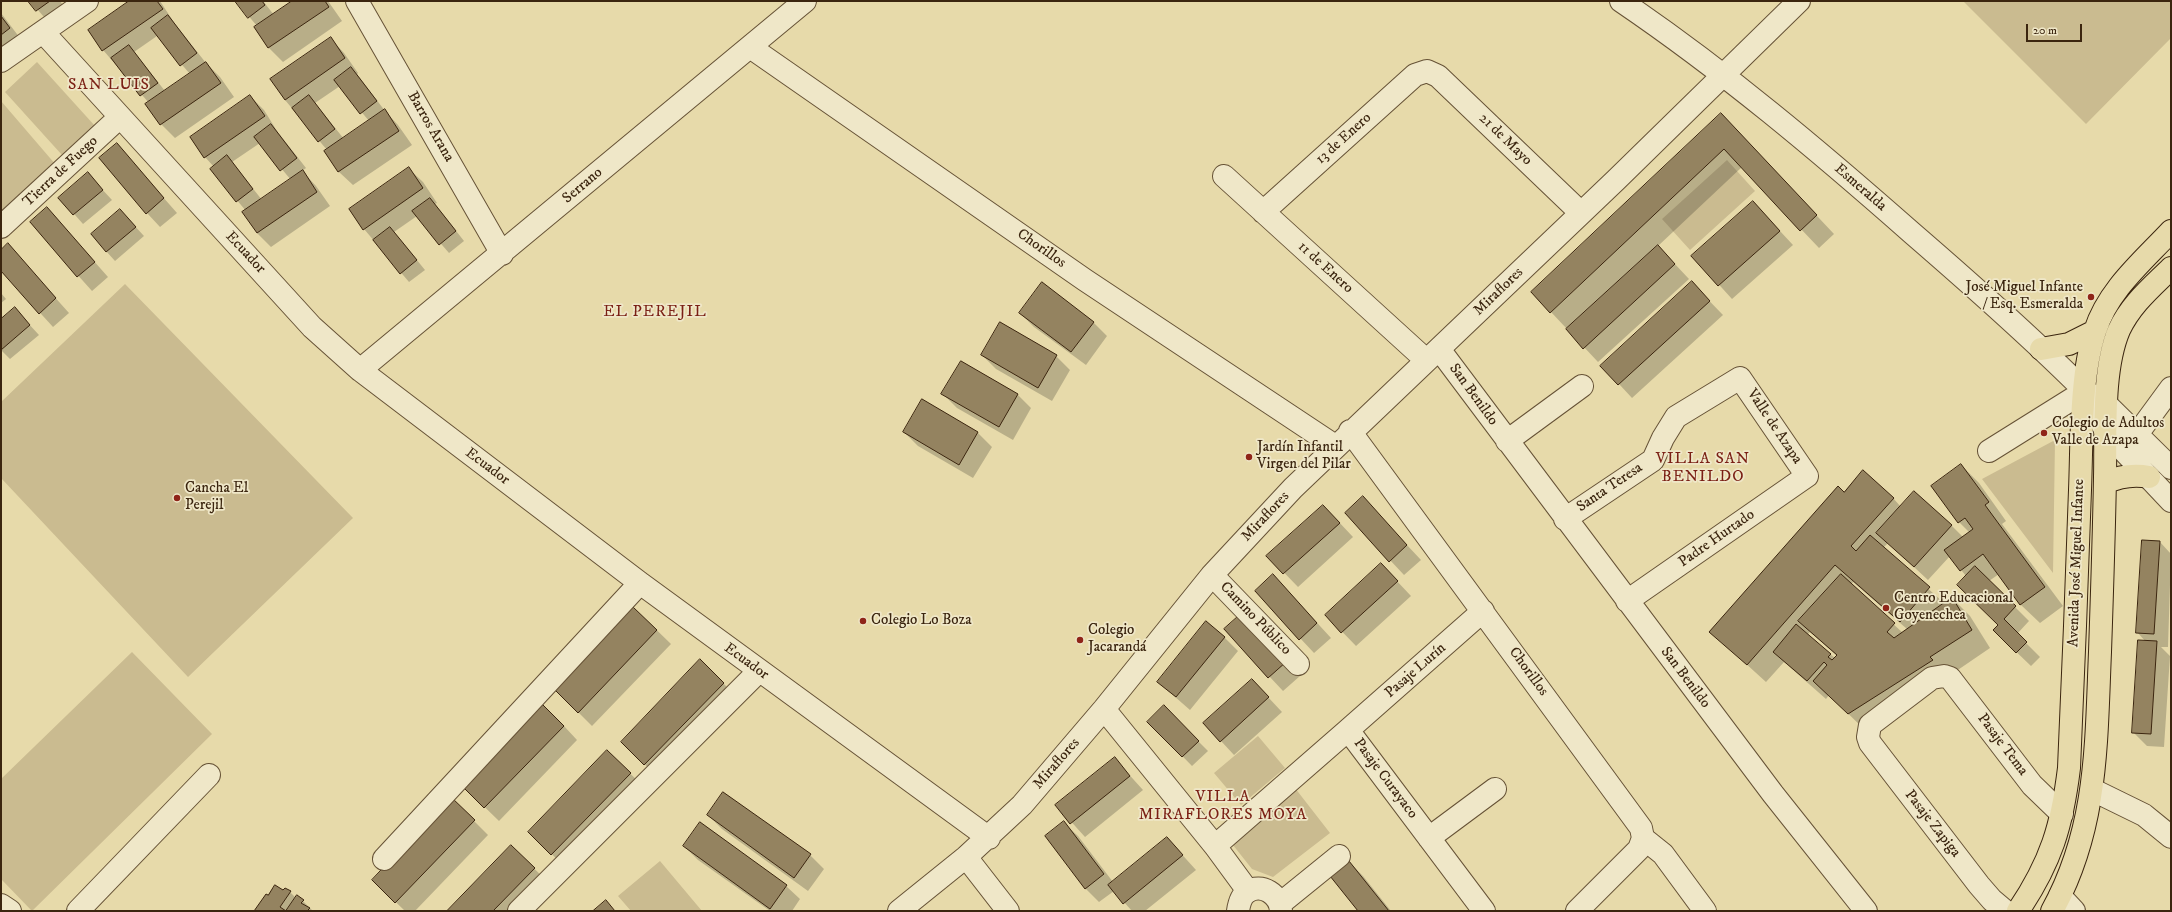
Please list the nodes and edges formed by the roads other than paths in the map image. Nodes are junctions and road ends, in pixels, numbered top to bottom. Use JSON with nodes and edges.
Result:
{"nodes":[{"id":1,"x":87,"y":1,"type":"edge"},
{"id":2,"x":357,"y":1,"type":"edge"},
{"id":3,"x":805,"y":1,"type":"edge"},
{"id":4,"x":1621,"y":1,"type":"edge"},
{"id":5,"x":1799,"y":1,"type":"edge"},
{"id":6,"x":43,"y":32,"type":"junction"},
{"id":7,"x":750,"y":47,"type":"junction"},
{"id":8,"x":1,"y":61,"type":"edge"},
{"id":9,"x":1427,"y":71,"type":"joint"},
{"id":10,"x":1722,"y":74,"type":"junction"},
{"id":11,"x":120,"y":117,"type":"junction"},
{"id":12,"x":1224,"y":176,"type":"dead end"},
{"id":13,"x":1263,"y":212,"type":"junction"},
{"id":14,"x":1581,"y":213,"type":"junction"},
{"id":15,"x":1,"y":226,"type":"edge"},
{"id":16,"x":2171,"y":231,"type":"edge"},
{"id":17,"x":502,"y":254,"type":"junction"},
{"id":18,"x":2171,"y":268,"type":"edge"},
{"id":19,"x":2095,"y":331,"type":"junction"},
{"id":20,"x":2041,"y":349,"type":"junction"},
{"id":21,"x":1433,"y":355,"type":"junction"},
{"id":22,"x":360,"y":370,"type":"junction"},
{"id":23,"x":1740,"y":378,"type":"joint"},
{"id":24,"x":1582,"y":386,"type":"dead end"},
{"id":25,"x":2171,"y":388,"type":"edge"},
{"id":26,"x":2085,"y":391,"type":"junction"},
{"id":27,"x":2106,"y":404,"type":"junction"},
{"id":28,"x":2106,"y":432,"type":"junction"},
{"id":29,"x":2138,"y":433,"type":"junction"},
{"id":30,"x":1343,"y":439,"type":"junction"},
{"id":31,"x":1507,"y":441,"type":"junction"},
{"id":32,"x":1989,"y":451,"type":"dead end"},
{"id":33,"x":2171,"y":468,"type":"edge"},
{"id":34,"x":1807,"y":476,"type":"joint"},
{"id":35,"x":2149,"y":477,"type":"junction"},
{"id":36,"x":2105,"y":483,"type":"junction"},
{"id":37,"x":2171,"y":501,"type":"edge"},
{"id":38,"x":1565,"y":519,"type":"junction"},
{"id":39,"x":1212,"y":575,"type":"junction"},
{"id":40,"x":640,"y":583,"type":"junction"},
{"id":41,"x":1627,"y":601,"type":"junction"},
{"id":42,"x":1483,"y":611,"type":"junction"},
{"id":43,"x":1298,"y":664,"type":"dead end"},
{"id":44,"x":759,"y":672,"type":"junction"},
{"id":45,"x":1104,"y":709,"type":"junction"},
{"id":46,"x":1348,"y":730,"type":"junction"},
{"id":47,"x":1868,"y":731,"type":"joint"},
{"id":48,"x":209,"y":775,"type":"dead end"},
{"id":49,"x":1495,"y":789,"type":"dead end"},
{"id":50,"x":2092,"y":790,"type":"junction"},
{"id":51,"x":2062,"y":814,"type":"junction"},
{"id":52,"x":2171,"y":837,"type":"edge"},
{"id":53,"x":989,"y":838,"type":"junction"},
{"id":54,"x":1429,"y":838,"type":"junction"},
{"id":55,"x":1643,"y":838,"type":"junction"},
{"id":56,"x":1215,"y":846,"type":"junction"},
{"id":57,"x":1339,"y":856,"type":"dead end"},
{"id":58,"x":966,"y":857,"type":"junction"},
{"id":59,"x":384,"y":860,"type":"dead end"},
{"id":60,"x":1248,"y":892,"type":"junction"},
{"id":61,"x":1,"y":906,"type":"edge"},
{"id":62,"x":2062,"y":906,"type":"edge"},
{"id":63,"x":1281,"y":907,"type":"edge"},
{"id":64,"x":10,"y":911,"type":"edge"},
{"id":65,"x":78,"y":911,"type":"edge"},
{"id":66,"x":519,"y":911,"type":"edge"},
{"id":67,"x":899,"y":911,"type":"edge"},
{"id":68,"x":1008,"y":911,"type":"edge"},
{"id":69,"x":1238,"y":911,"type":"edge"},
{"id":70,"x":1484,"y":911,"type":"edge"},
{"id":71,"x":1577,"y":911,"type":"edge"},
{"id":72,"x":1705,"y":911,"type":"edge"},
{"id":73,"x":1866,"y":911,"type":"edge"},
{"id":74,"x":2006,"y":911,"type":"edge"},
{"id":75,"x":2018,"y":911,"type":"edge"}],
"edges":[{"from":1,"to":6,"type":"street"},
{"from":2,"to":17,"type":"street","name":"Barros Arana"},
{"from":3,"to":7,"type":"street","name":"Serrano"},
{"from":4,"to":10,"type":"street","name":"Esmeralda"},
{"from":5,"to":10,"type":"street","name":"Miraflores"},
{"from":6,"to":8,"type":"street"},
{"from":6,"to":11,"type":"street","name":"Ecuador"},
{"from":7,"to":17,"type":"street","name":"Serrano"},
{"from":7,"to":30,"type":"street","name":"Chorillos"},
{"from":9,"to":13,"type":"street","name":"13 de Enero"},
{"from":9,"to":14,"type":"street","name":"21 de Mayo"},
{"from":10,"to":14,"type":"street","name":"Miraflores"},
{"from":10,"to":20,"type":"street","name":"Esmeralda"},
{"from":11,"to":15,"type":"street","name":"Tierra de Fuego"},
{"from":11,"to":22,"type":"street","name":"Ecuador"},
{"from":12,"to":13,"type":"street","name":"11 de Enero"},
{"from":13,"to":21,"type":"street","name":"11 de Enero"},
{"from":14,"to":21,"type":"street","name":"Miraflores"},
{"from":16,"to":19,"type":"main road","name":"Avenida José Miguel Infante"},
{"from":17,"to":22,"type":"street","name":"Serrano"},
{"from":18,"to":27,"type":"main road","name":"Avenida José Miguel Infante"},
{"from":19,"to":20,"type":"main road"},
{"from":19,"to":26,"type":"main road","name":"Avenida José Miguel Infante"},
{"from":20,"to":26,"type":"street","name":"Esmeralda"},
{"from":21,"to":30,"type":"street","name":"Miraflores"},
{"from":21,"to":31,"type":"street","name":"San Benildo"},
{"from":22,"to":40,"type":"street","name":"Ecuador"},
{"from":23,"to":34,"type":"street","name":"Valle de Azapa"},
{"from":23,"to":38,"type":"street","name":"Santa Teresa"},
{"from":24,"to":31,"type":"street","name":"San Benildo"},
{"from":25,"to":29,"type":"street"},
{"from":26,"to":27,"type":"street","name":"Esmeralda"},
{"from":26,"to":28,"type":"street","name":"Esmeralda"},
{"from":26,"to":32,"type":"street"},
{"from":26,"to":51,"type":"main road","name":"Avenida José Miguel Infante"},
{"from":27,"to":28,"type":"main road","name":"Avenida José Miguel Infante"},
{"from":27,"to":29,"type":"street","name":"Esmeralda"},
{"from":28,"to":35,"type":"street","name":"Esmeralda"},
{"from":28,"to":36,"type":"main road","name":"Avenida José Miguel Infante"},
{"from":29,"to":33,"type":"street","name":"Esmeralda"},
{"from":30,"to":39,"type":"street","name":"Miraflores"},
{"from":30,"to":42,"type":"street","name":"Chorillos"},
{"from":31,"to":38,"type":"street","name":"San Benildo"},
{"from":34,"to":41,"type":"street","name":"Padre Hurtado"},
{"from":35,"to":36,"type":"main road"},
{"from":35,"to":37,"type":"street","name":"Esmeralda"},
{"from":36,"to":50,"type":"main road","name":"Avenida José Miguel Infante"},
{"from":38,"to":41,"type":"street","name":"San Benildo"},
{"from":39,"to":43,"type":"street","name":"Camino Público"},
{"from":39,"to":45,"type":"street","name":"Miraflores"},
{"from":40,"to":44,"type":"street","name":"Ecuador"},
{"from":40,"to":59,"type":"street"},
{"from":41,"to":73,"type":"street","name":"San Benildo"},
{"from":42,"to":46,"type":"street","name":"Pasaje Lurín"},
{"from":42,"to":55,"type":"street","name":"Chorillos"},
{"from":44,"to":53,"type":"street","name":"Ecuador"},
{"from":44,"to":66,"type":"street"},
{"from":45,"to":53,"type":"street","name":"Miraflores"},
{"from":45,"to":56,"type":"street"},
{"from":46,"to":54,"type":"street","name":"Pasaje Curayaco"},
{"from":46,"to":56,"type":"street","name":"Pasaje Curayaco"},
{"from":47,"to":51,"type":"street","name":"Pasaje Tema"},
{"from":47,"to":74,"type":"street","name":"Pasaje Zapiga"},
{"from":48,"to":65,"type":"street"},
{"from":49,"to":54,"type":"street"},
{"from":50,"to":52,"type":"street"},
{"from":50,"to":62,"type":"main road","name":"Avenida José Miguel Infante"},
{"from":51,"to":75,"type":"main road","name":"Avenida José Miguel Infante"},
{"from":53,"to":58,"type":"street","name":"Miraflores"},
{"from":54,"to":70,"type":"street","name":"Pasaje Curayaco"},
{"from":55,"to":71,"type":"street"},
{"from":55,"to":72,"type":"street","name":"Chorillos"},
{"from":56,"to":60,"type":"street"},
{"from":57,"to":63,"type":"street"},
{"from":58,"to":67,"type":"street","name":"Miraflores"},
{"from":58,"to":68,"type":"street"},
{"from":60,"to":63,"type":"street"},
{"from":60,"to":69,"type":"street"},
{"from":61,"to":64,"type":"street"}]}
